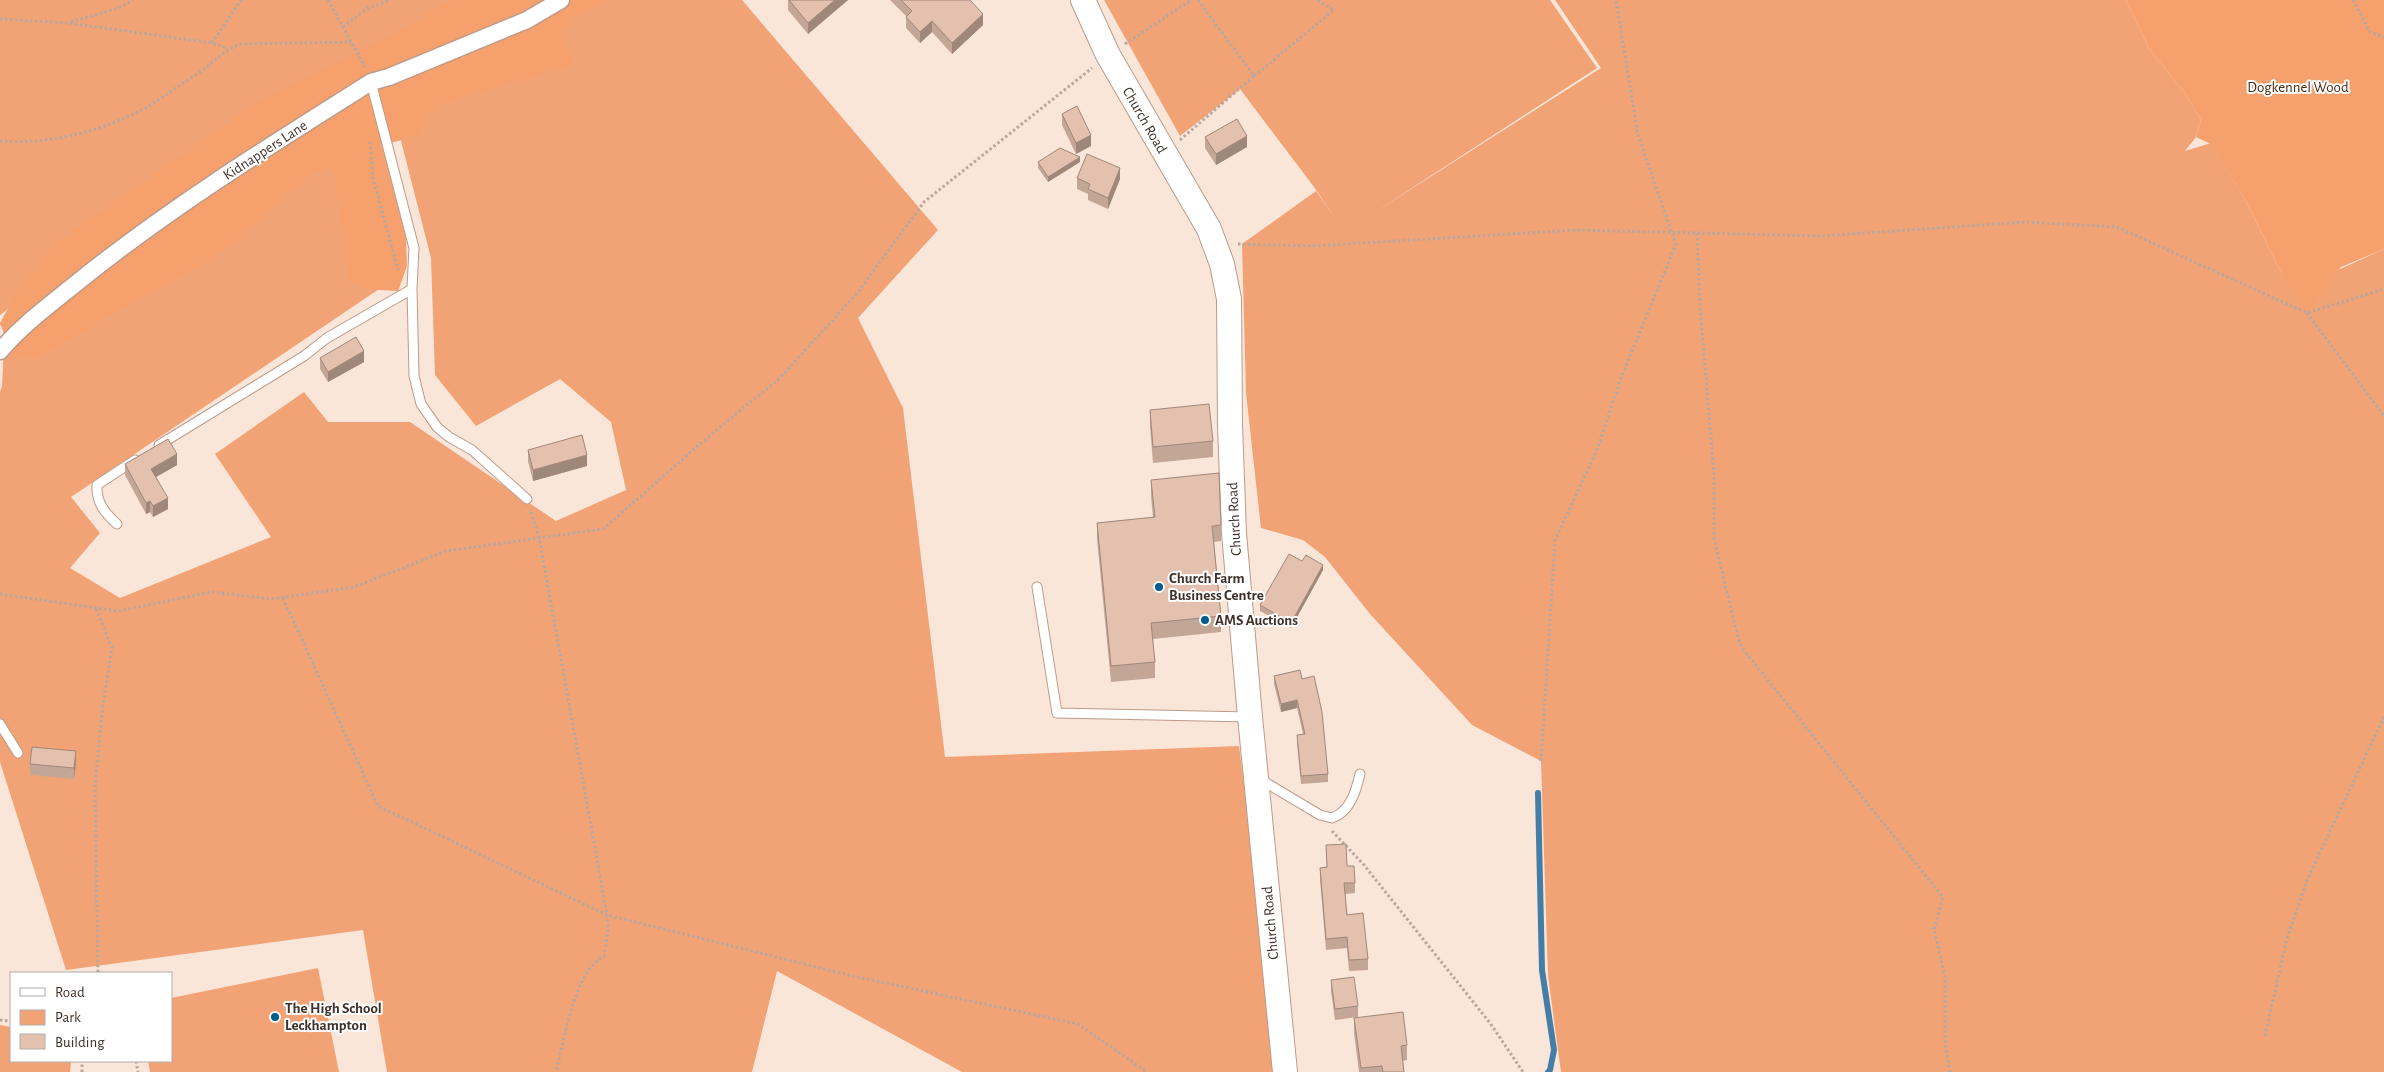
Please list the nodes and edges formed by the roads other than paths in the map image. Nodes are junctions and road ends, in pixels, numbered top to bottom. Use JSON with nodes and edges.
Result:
{"nodes":[{"id":1,"x":561,"y":0,"type":"edge"},
{"id":2,"x":1083,"y":0,"type":"edge"},
{"id":3,"x":371,"y":82,"type":"junction"},
{"id":4,"x":408,"y":291,"type":"junction"},
{"id":5,"x":0,"y":351,"type":"edge"},
{"id":6,"x":527,"y":499,"type":"road end"},
{"id":7,"x":117,"y":524,"type":"dead end"},
{"id":8,"x":1037,"y":587,"type":"dead end"},
{"id":9,"x":1250,"y":717,"type":"junction"},
{"id":10,"x":0,"y":724,"type":"edge"},
{"id":11,"x":18,"y":754,"type":"dead end"},
{"id":12,"x":1360,"y":774,"type":"dead end"},
{"id":13,"x":1256,"y":776,"type":"junction"},
{"id":14,"x":1286,"y":1072,"type":"edge"}],
"edges":[{"from":1,"to":3,"type":"street","name":"Kidnappers Lane"},
{"from":2,"to":9,"type":"street","name":"Church Road"},
{"from":3,"to":4,"type":"lane"},
{"from":3,"to":5,"type":"street","name":"Kidnappers Lane"},
{"from":4,"to":6,"type":"lane"},
{"from":4,"to":7,"type":"lane"},
{"from":8,"to":9,"type":"lane"},
{"from":9,"to":13,"type":"street","name":"Church Road"},
{"from":10,"to":11,"type":"lane"},
{"from":12,"to":13,"type":"lane"},
{"from":13,"to":14,"type":"street","name":"Church Road"}]}
